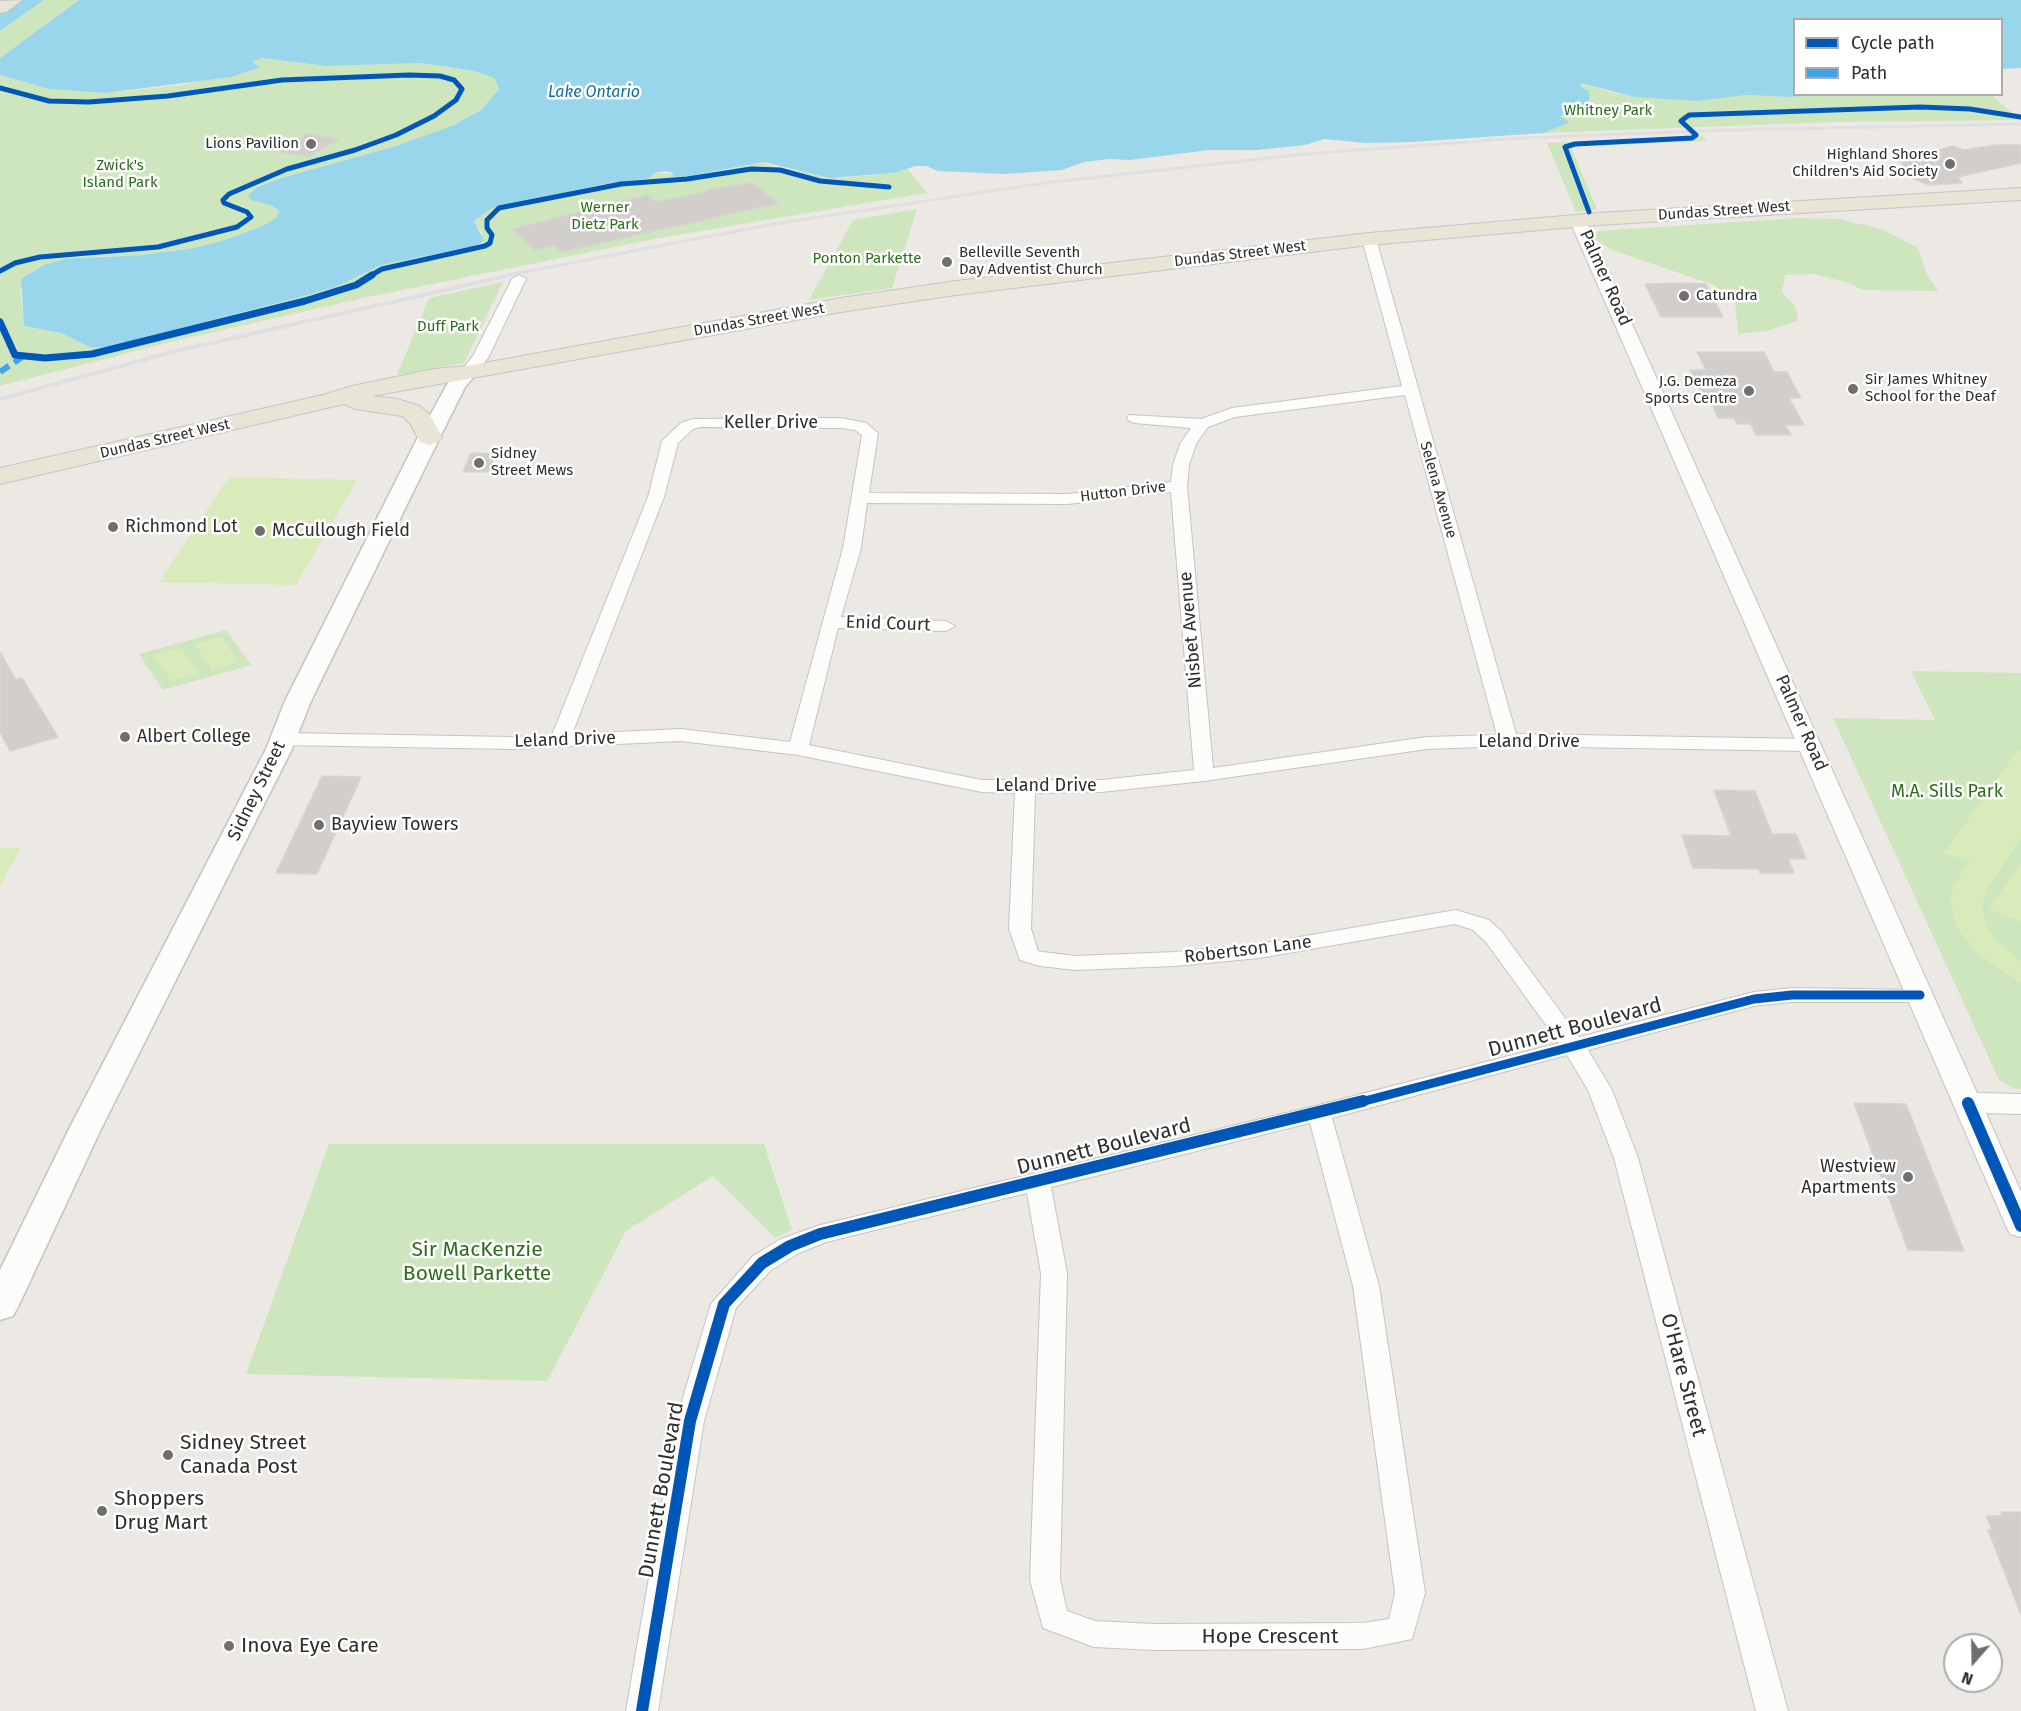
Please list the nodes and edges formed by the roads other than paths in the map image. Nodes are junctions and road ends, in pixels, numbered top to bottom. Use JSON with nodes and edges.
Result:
{"nodes":[{"id":1,"x":13,"y":0,"type":"edge"},
{"id":2,"x":0,"y":8,"type":"edge"},
{"id":3,"x":2021,"y":194,"type":"edge"},
{"id":4,"x":1578,"y":221,"type":"junction"},
{"id":5,"x":1369,"y":239,"type":"junction"},
{"id":6,"x":519,"y":279,"type":"dead end"},
{"id":7,"x":467,"y":373,"type":"junction"},
{"id":8,"x":1410,"y":390,"type":"junction"},
{"id":9,"x":338,"y":401,"type":"junction"},
{"id":10,"x":1135,"y":418,"type":"dead end"},
{"id":11,"x":1202,"y":424,"type":"junction"},
{"id":12,"x":429,"y":437,"type":"junction"},
{"id":13,"x":0,"y":476,"type":"edge"},
{"id":14,"x":1179,"y":486,"type":"junction"},
{"id":15,"x":861,"y":498,"type":"junction"},
{"id":16,"x":830,"y":622,"type":"junction"},
{"id":17,"x":946,"y":626,"type":"dead end"},
{"id":18,"x":284,"y":739,"type":"junction"},
{"id":19,"x":1508,"y":740,"type":"junction"},
{"id":20,"x":560,"y":741,"type":"junction"},
{"id":21,"x":1810,"y":745,"type":"junction"},
{"id":22,"x":798,"y":749,"type":"junction"},
{"id":23,"x":1204,"y":775,"type":"junction"},
{"id":24,"x":1025,"y":787,"type":"junction"},
{"id":25,"x":1920,"y":995,"type":"junction"},
{"id":26,"x":1574,"y":1047,"type":"junction"},
{"id":27,"x":1968,"y":1103,"type":"junction"},
{"id":28,"x":2021,"y":1104,"type":"edge"},
{"id":29,"x":1319,"y":1113,"type":"junction"},
{"id":30,"x":1037,"y":1181,"type":"junction"},
{"id":31,"x":2021,"y":1226,"type":"edge"},
{"id":32,"x":0,"y":1307,"type":"edge"},
{"id":33,"x":642,"y":1711,"type":"edge"},
{"id":34,"x":1772,"y":1711,"type":"edge"}],
"edges":[{"from":1,"to":2,"type":"main road"},
{"from":3,"to":4,"type":"main road","name":"Dundas Street West"},
{"from":4,"to":5,"type":"main road","name":"Dundas Street West"},
{"from":4,"to":21,"type":"street","name":"Palmer Road"},
{"from":5,"to":7,"type":"main road","name":"Dundas Street West"},
{"from":5,"to":8,"type":"street","name":"Selena Avenue"},
{"from":6,"to":7,"type":"street","name":"Sidney Street"},
{"from":7,"to":9,"type":"main road","name":"Dundas Street West"},
{"from":7,"to":12,"type":"main road","name":"Sidney Street"},
{"from":8,"to":11,"type":"street"},
{"from":8,"to":19,"type":"street","name":"Selena Avenue"},
{"from":9,"to":12,"type":"main road"},
{"from":9,"to":13,"type":"main road","name":"Dundas Street West"},
{"from":10,"to":11,"type":"street"},
{"from":11,"to":14,"type":"street","name":"Hutton Drive"},
{"from":12,"to":18,"type":"main road","name":"Sidney Street"},
{"from":14,"to":15,"type":"street","name":"Hutton Drive"},
{"from":14,"to":23,"type":"street","name":"Nisbet Avenue"},
{"from":15,"to":16,"type":"street","name":"Keller Drive"},
{"from":15,"to":20,"type":"street","name":"Keller Drive"},
{"from":16,"to":17,"type":"street","name":"Enid Court"},
{"from":16,"to":22,"type":"street","name":"Keller Drive"},
{"from":18,"to":20,"type":"street","name":"Leland Drive"},
{"from":18,"to":32,"type":"main road","name":"Sidney Street"},
{"from":19,"to":21,"type":"street","name":"Leland Drive"},
{"from":19,"to":23,"type":"street","name":"Leland Drive"},
{"from":20,"to":22,"type":"street","name":"Leland Drive"},
{"from":21,"to":25,"type":"street","name":"Palmer Road"},
{"from":22,"to":24,"type":"street","name":"Leland Drive"},
{"from":23,"to":24,"type":"street","name":"Leland Drive"},
{"from":24,"to":26,"type":"street","name":"Robertson Lane"},
{"from":25,"to":26,"type":"street","name":"Dunnett Boulevard"},
{"from":25,"to":27,"type":"street","name":"Palmer Road"},
{"from":26,"to":29,"type":"street","name":"Dunnett Boulevard"},
{"from":26,"to":34,"type":"street","name":"O'Hare Street"},
{"from":27,"to":28,"type":"street"},
{"from":27,"to":31,"type":"street","name":"Palmer Road"},
{"from":29,"to":30,"type":"street","name":"Dunnett Boulevard"},
{"from":29,"to":30,"type":"street","name":"Hope Crescent"},
{"from":30,"to":33,"type":"street","name":"Dunnett Boulevard"}]}
